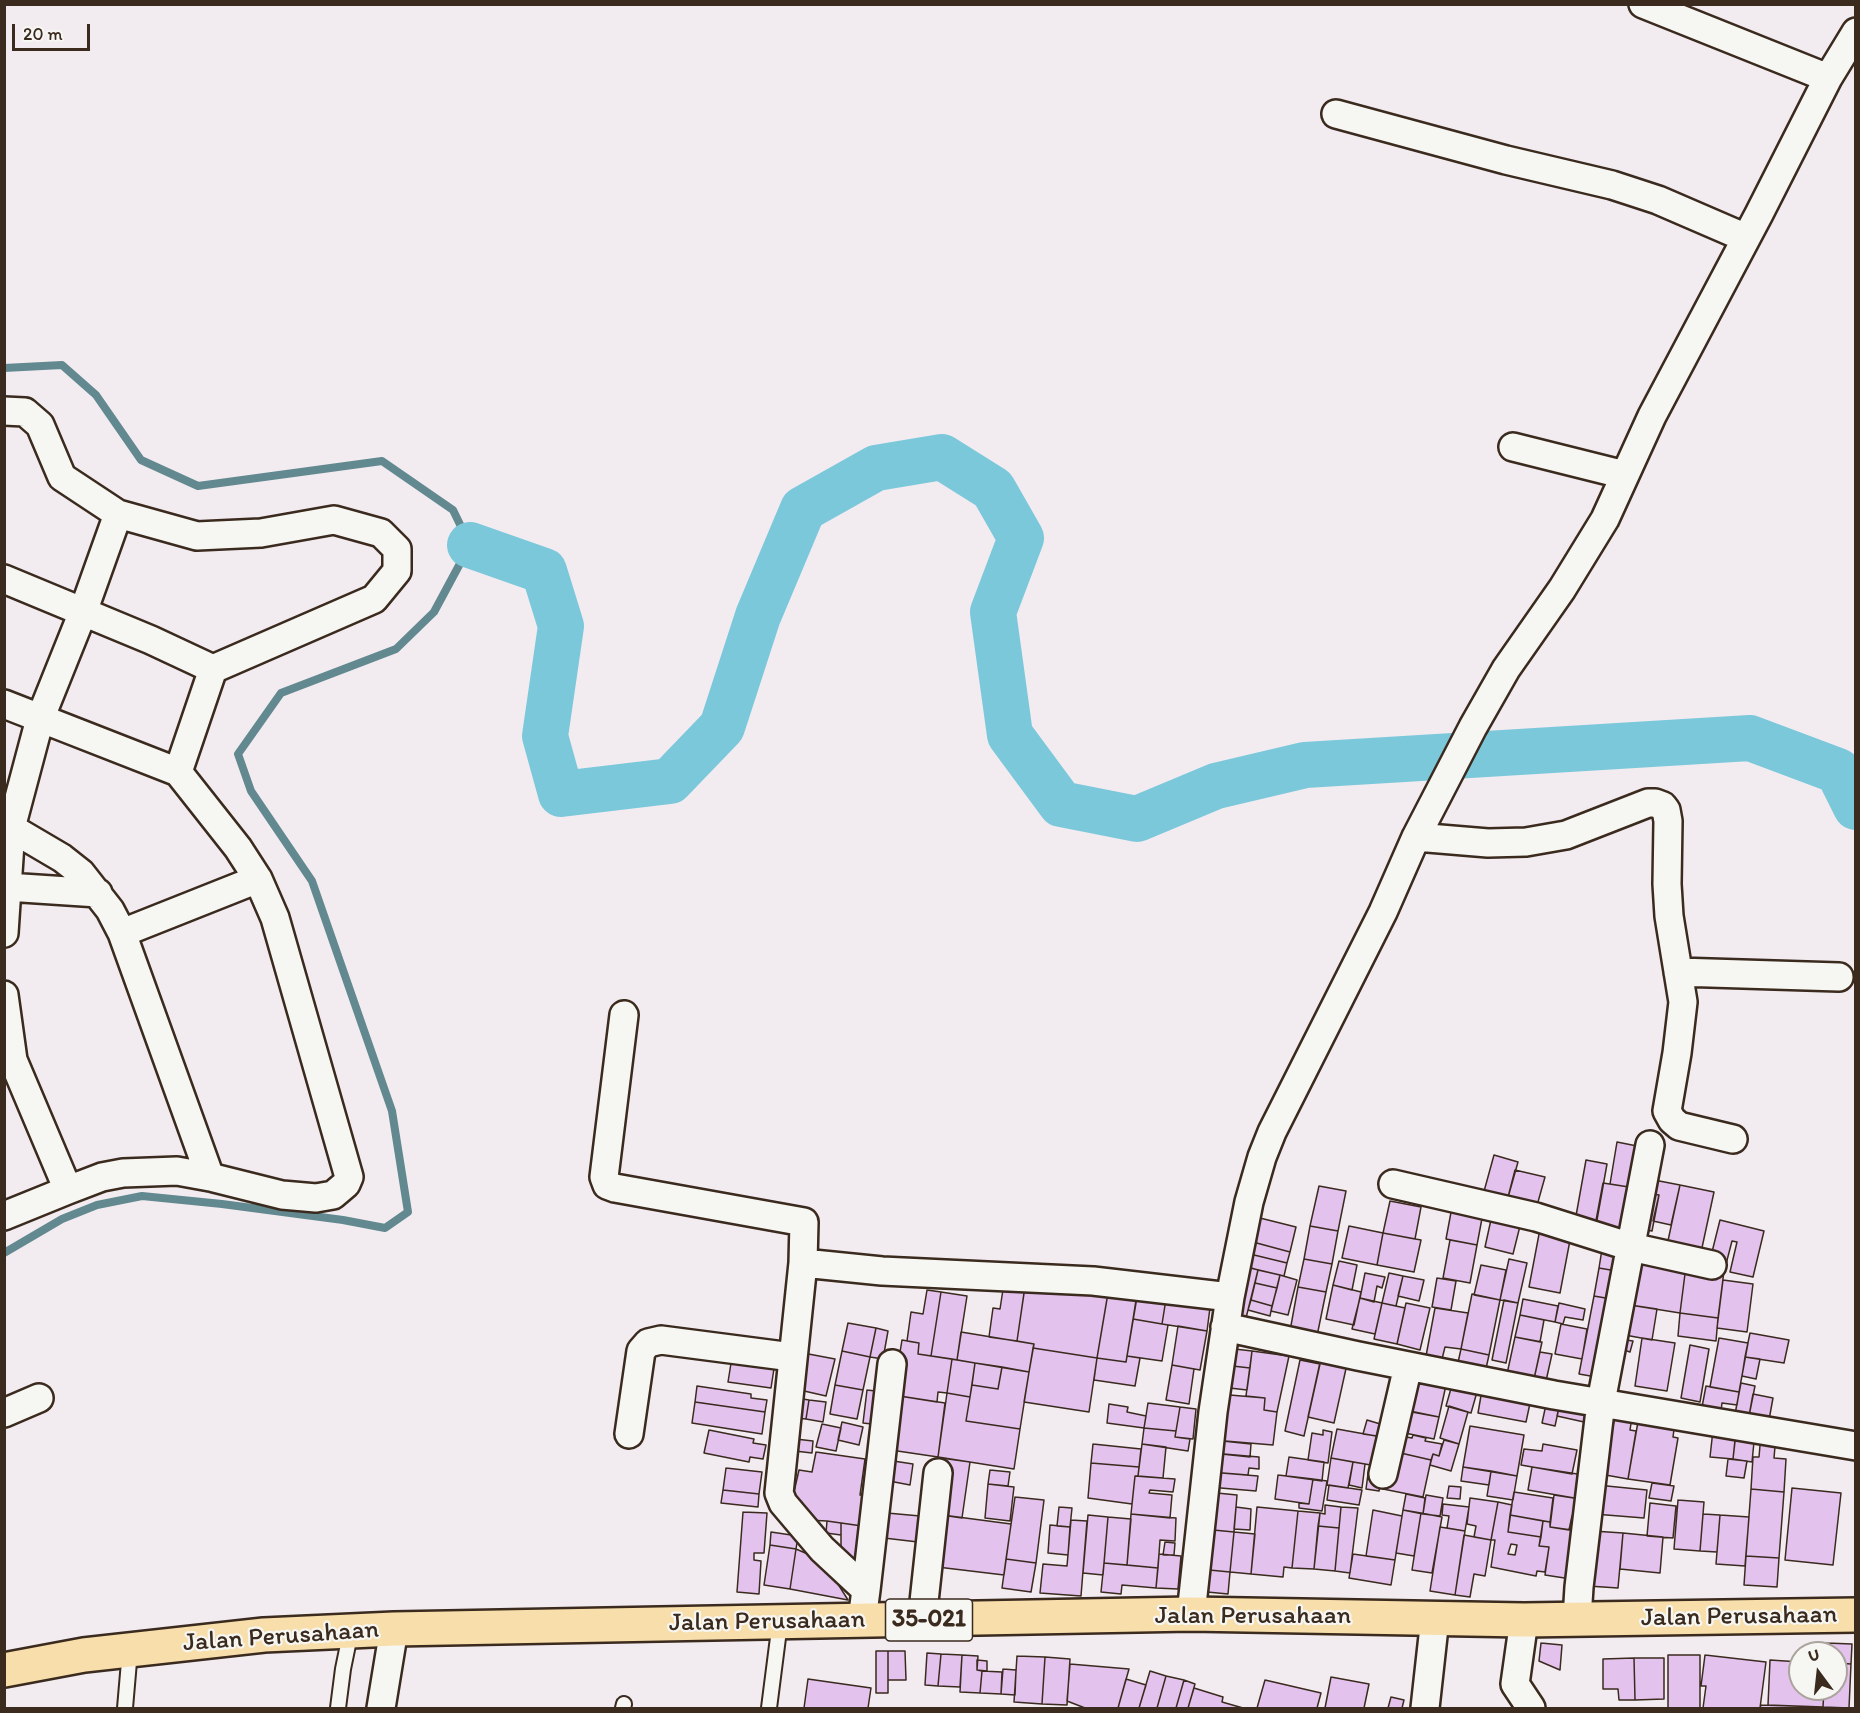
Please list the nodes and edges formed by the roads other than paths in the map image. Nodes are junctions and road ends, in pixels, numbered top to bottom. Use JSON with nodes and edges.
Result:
{"nodes":[{"id":1,"x":1642,"y":4,"type":"edge"},
{"id":2,"x":1856,"y":32,"type":"edge"},
{"id":3,"x":1828,"y":78,"type":"junction"},
{"id":4,"x":1336,"y":114,"type":"dead end"},
{"id":5,"x":1746,"y":238,"type":"junction"},
{"id":6,"x":4,"y":411,"type":"edge"},
{"id":7,"x":1513,"y":447,"type":"dead end"},
{"id":8,"x":1625,"y":475,"type":"junction"},
{"id":9,"x":118,"y":514,"type":"junction"},
{"id":10,"x":4,"y":579,"type":"edge"},
{"id":11,"x":83,"y":612,"type":"junction"},
{"id":12,"x":213,"y":669,"type":"junction"},
{"id":13,"x":4,"y":704,"type":"edge"},
{"id":14,"x":40,"y":719,"type":"junction"},
{"id":15,"x":178,"y":772,"type":"junction"},
{"id":16,"x":8,"y":827,"type":"edge"},
{"id":17,"x":1416,"y":837,"type":"junction"},
{"id":18,"x":258,"y":879,"type":"junction"},
{"id":19,"x":7,"y":887,"type":"junction"},
{"id":20,"x":99,"y":893,"type":"junction"},
{"id":21,"x":4,"y":933,"type":"edge"},
{"id":22,"x":122,"y":933,"type":"junction"},
{"id":23,"x":1678,"y":972,"type":"junction"},
{"id":24,"x":1839,"y":977,"type":"dead end"},
{"id":25,"x":4,"y":995,"type":"edge"},
{"id":26,"x":624,"y":1015,"type":"dead end"},
{"id":27,"x":9,"y":1061,"type":"edge"},
{"id":28,"x":1733,"y":1139,"type":"dead end"},
{"id":29,"x":1650,"y":1145,"type":"dead end"},
{"id":30,"x":210,"y":1177,"type":"junction"},
{"id":31,"x":1392,"y":1184,"type":"dead end"},
{"id":32,"x":68,"y":1190,"type":"junction"},
{"id":33,"x":4,"y":1216,"type":"edge"},
{"id":34,"x":1631,"y":1247,"type":"junction"},
{"id":35,"x":803,"y":1263,"type":"junction"},
{"id":36,"x":1712,"y":1265,"type":"dead end"},
{"id":37,"x":1230,"y":1296,"type":"junction"},
{"id":38,"x":1225,"y":1327,"type":"junction"},
{"id":39,"x":792,"y":1357,"type":"junction"},
{"id":40,"x":892,"y":1364,"type":"dead end"},
{"id":41,"x":1408,"y":1366,"type":"junction"},
{"id":42,"x":39,"y":1398,"type":"dead end"},
{"id":43,"x":1601,"y":1402,"type":"junction"},
{"id":44,"x":4,"y":1413,"type":"edge"},
{"id":45,"x":629,"y":1434,"type":"dead end"},
{"id":46,"x":1856,"y":1446,"type":"edge"},
{"id":47,"x":938,"y":1473,"type":"dead end"},
{"id":48,"x":1383,"y":1474,"type":"dead end"},
{"id":49,"x":864,"y":1605,"type":"junction"},
{"id":50,"x":1191,"y":1614,"type":"junction"},
{"id":51,"x":1856,"y":1616,"type":"edge"},
{"id":52,"x":1435,"y":1618,"type":"junction"},
{"id":53,"x":1577,"y":1619,"type":"junction"},
{"id":54,"x":922,"y":1620,"type":"junction"},
{"id":55,"x":1524,"y":1620,"type":"junction"},
{"id":56,"x":780,"y":1622,"type":"junction"},
{"id":57,"x":394,"y":1629,"type":"junction"},
{"id":58,"x":351,"y":1630,"type":"junction"},
{"id":59,"x":130,"y":1650,"type":"junction"},
{"id":60,"x":4,"y":1670,"type":"edge"},
{"id":61,"x":125,"y":1708,"type":"edge"},
{"id":62,"x":338,"y":1708,"type":"edge"},
{"id":63,"x":381,"y":1708,"type":"edge"},
{"id":64,"x":769,"y":1708,"type":"edge"},
{"id":65,"x":1425,"y":1708,"type":"edge"},
{"id":66,"x":1531,"y":1708,"type":"edge"}],
"edges":[{"from":1,"to":3,"type":"street"},
{"from":2,"to":3,"type":"street"},
{"from":3,"to":5,"type":"street"},
{"from":4,"to":5,"type":"street"},
{"from":5,"to":8,"type":"street"},
{"from":6,"to":9,"type":"street"},
{"from":7,"to":8,"type":"street"},
{"from":8,"to":17,"type":"street"},
{"from":9,"to":11,"type":"street"},
{"from":9,"to":12,"type":"street"},
{"from":10,"to":11,"type":"street"},
{"from":11,"to":12,"type":"street"},
{"from":11,"to":14,"type":"street"},
{"from":12,"to":15,"type":"street"},
{"from":13,"to":14,"type":"street"},
{"from":14,"to":15,"type":"street"},
{"from":14,"to":16,"type":"street"},
{"from":15,"to":18,"type":"street"},
{"from":16,"to":19,"type":"street"},
{"from":16,"to":20,"type":"street"},
{"from":17,"to":23,"type":"street"},
{"from":17,"to":37,"type":"street"},
{"from":18,"to":22,"type":"street"},
{"from":18,"to":30,"type":"street"},
{"from":19,"to":20,"type":"street"},
{"from":19,"to":21,"type":"street"},
{"from":20,"to":22,"type":"street"},
{"from":22,"to":30,"type":"street"},
{"from":23,"to":24,"type":"street"},
{"from":23,"to":28,"type":"street"},
{"from":25,"to":27,"type":"street"},
{"from":26,"to":35,"type":"street"},
{"from":27,"to":32,"type":"street"},
{"from":29,"to":34,"type":"street"},
{"from":30,"to":32,"type":"street"},
{"from":31,"to":34,"type":"street"},
{"from":32,"to":33,"type":"street"},
{"from":34,"to":36,"type":"street"},
{"from":34,"to":43,"type":"street"},
{"from":35,"to":37,"type":"street"},
{"from":35,"to":39,"type":"street"},
{"from":37,"to":38,"type":"street"},
{"from":38,"to":41,"type":"street"},
{"from":38,"to":50,"type":"street"},
{"from":39,"to":45,"type":"street"},
{"from":39,"to":49,"type":"street"},
{"from":40,"to":49,"type":"street"},
{"from":41,"to":43,"type":"street"},
{"from":41,"to":48,"type":"street"},
{"from":42,"to":44,"type":"street"},
{"from":43,"to":46,"type":"street"},
{"from":43,"to":53,"type":"street"},
{"from":47,"to":54,"type":"street"},
{"from":49,"to":54,"type":"main road","name":"Jalan Perusahaan","number":"35-021"},
{"from":49,"to":56,"type":"main road","name":"Jalan Perusahaan","number":"35-021"},
{"from":50,"to":52,"type":"main road","name":"Jalan Perusahaan","number":"35-021"},
{"from":50,"to":54,"type":"main road","name":"Jalan Perusahaan","number":"35-021"},
{"from":51,"to":53,"type":"main road","name":"Jalan Perusahaan","number":"35-021"},
{"from":52,"to":55,"type":"main road","name":"Jalan Perusahaan","number":"35-021"},
{"from":52,"to":65,"type":"street"},
{"from":53,"to":55,"type":"main road","name":"Jalan Perusahaan","number":"35-021"},
{"from":55,"to":66,"type":"street"},
{"from":56,"to":57,"type":"main road","name":"Jalan Perusahaan","number":"35-021"},
{"from":56,"to":64,"type":"lane"},
{"from":57,"to":58,"type":"main road","name":"Jalan Perusahaan","number":"35-021"},
{"from":57,"to":63,"type":"street"},
{"from":58,"to":59,"type":"main road","name":"Jalan Perusahaan","number":"35-021"},
{"from":58,"to":62,"type":"lane"},
{"from":59,"to":60,"type":"main road","name":"Jalan Perusahaan","number":"35-021"},
{"from":59,"to":61,"type":"lane"}]}
